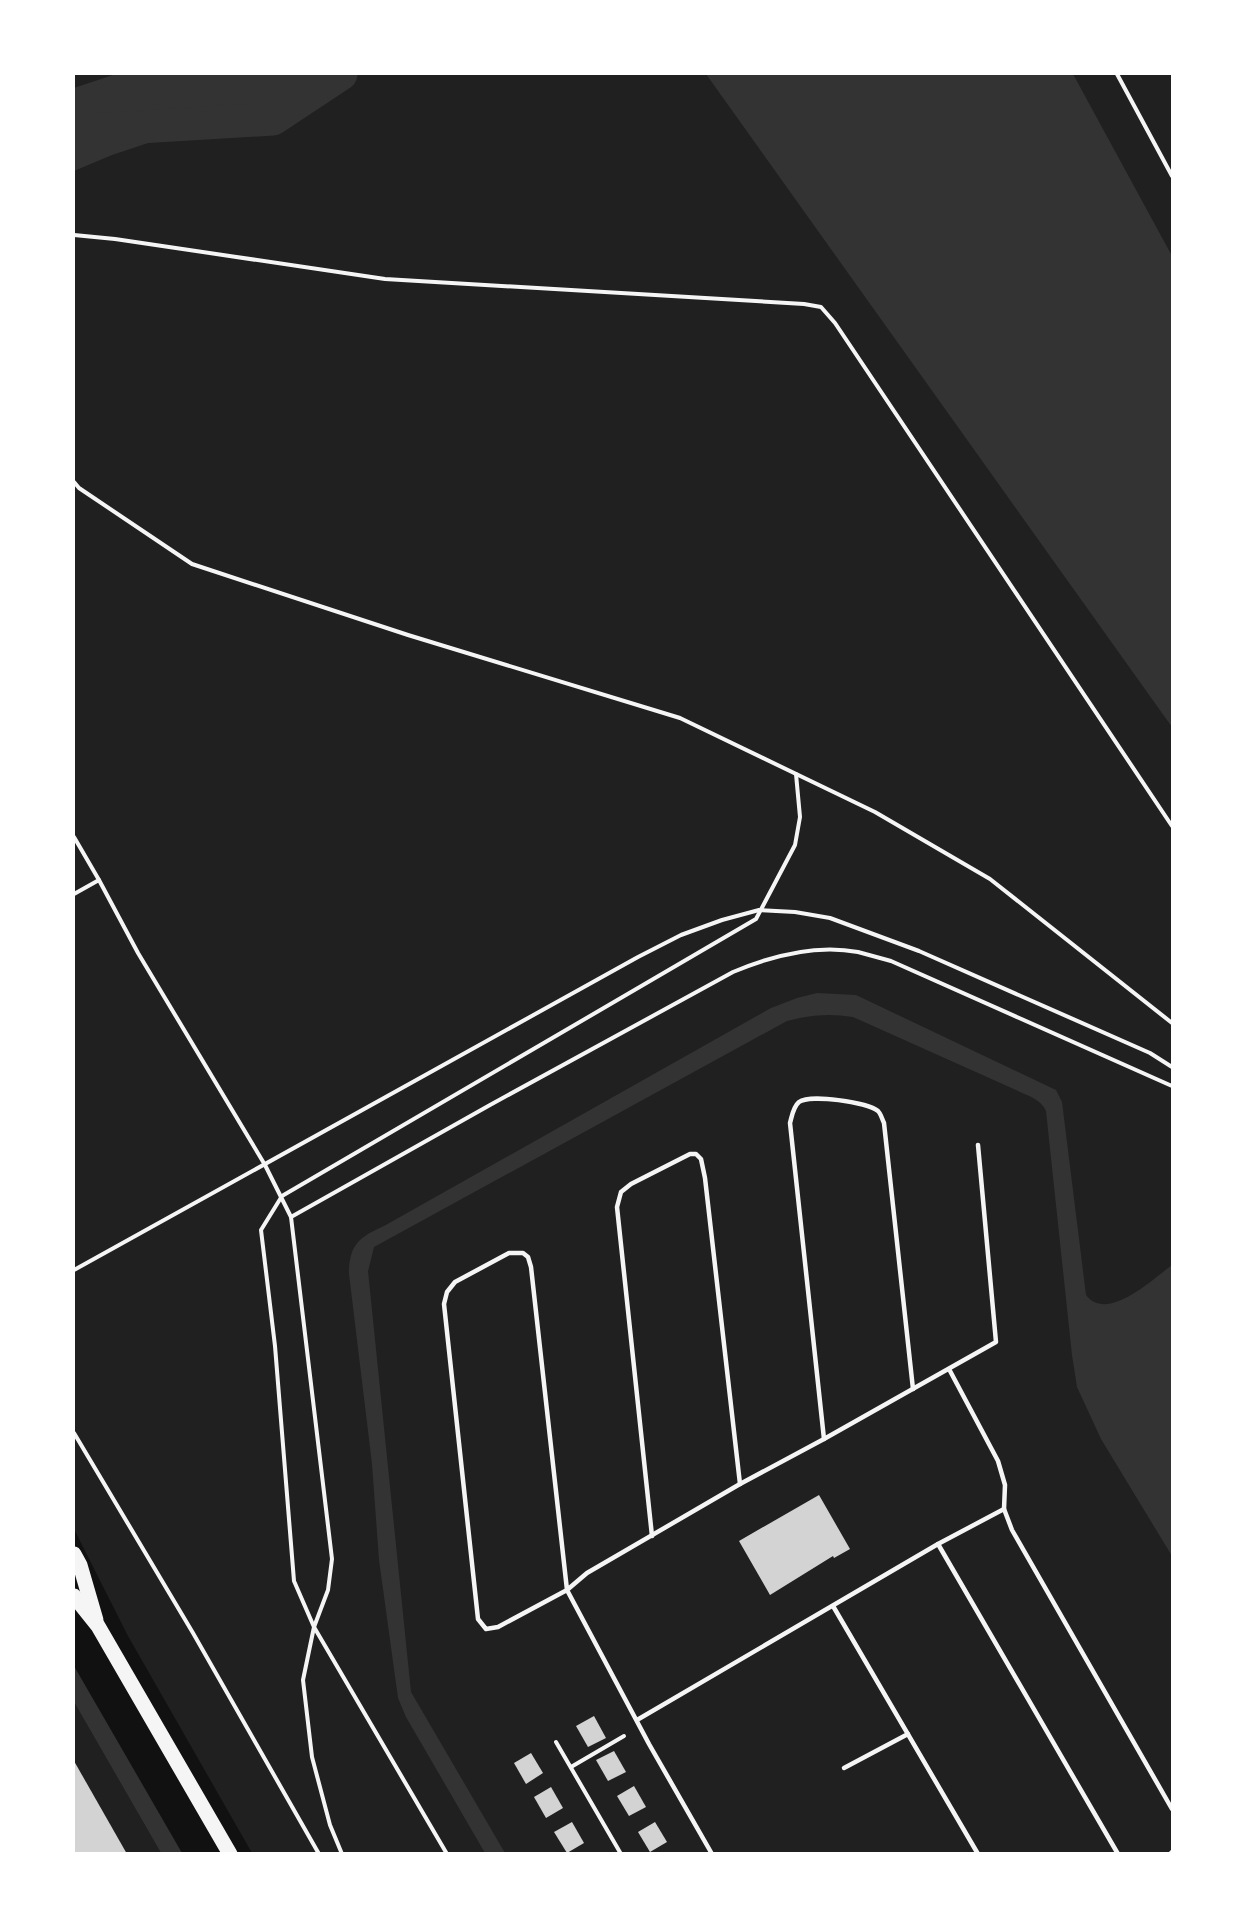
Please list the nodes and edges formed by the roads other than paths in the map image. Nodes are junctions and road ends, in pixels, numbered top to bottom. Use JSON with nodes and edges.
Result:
{"nodes":[{"id":1,"x":978,"y":1145,"type":"dead end"},
{"id":2,"x":949,"y":1369,"type":"junction"},
{"id":3,"x":913,"y":1389,"type":"junction"},
{"id":4,"x":824,"y":1439,"type":"junction"},
{"id":5,"x":740,"y":1484,"type":"junction"},
{"id":6,"x":1004,"y":1509,"type":"junction"},
{"id":7,"x":652,"y":1536,"type":"junction"},
{"id":8,"x":938,"y":1544,"type":"junction"},
{"id":9,"x":74,"y":1554,"type":"edge"},
{"id":10,"x":567,"y":1590,"type":"junction"},
{"id":11,"x":74,"y":1596,"type":"edge"},
{"id":12,"x":833,"y":1606,"type":"junction"},
{"id":13,"x":98,"y":1626,"type":"junction"},
{"id":14,"x":637,"y":1720,"type":"junction"},
{"id":15,"x":908,"y":1734,"type":"junction"},
{"id":16,"x":844,"y":1768,"type":"dead end"},
{"id":17,"x":1173,"y":1809,"type":"edge"},
{"id":18,"x":230,"y":1854,"type":"edge"},
{"id":19,"x":712,"y":1854,"type":"edge"},
{"id":20,"x":978,"y":1854,"type":"edge"},
{"id":21,"x":1118,"y":1854,"type":"edge"}],
"edges":[{"from":1,"to":2,"type":"lane"},
{"from":2,"to":3,"type":"lane"},
{"from":2,"to":6,"type":"lane"},
{"from":3,"to":4,"type":"lane"},
{"from":3,"to":4,"type":"lane"},
{"from":4,"to":5,"type":"lane"},
{"from":5,"to":7,"type":"lane"},
{"from":5,"to":7,"type":"lane"},
{"from":6,"to":8,"type":"lane"},
{"from":6,"to":17,"type":"lane"},
{"from":7,"to":10,"type":"lane"},
{"from":8,"to":12,"type":"lane"},
{"from":8,"to":21,"type":"lane"},
{"from":9,"to":13,"type":"main road"},
{"from":10,"to":10,"type":"lane"},
{"from":10,"to":14,"type":"lane"},
{"from":11,"to":13,"type":"main road"},
{"from":12,"to":14,"type":"lane"},
{"from":12,"to":15,"type":"lane"},
{"from":13,"to":18,"type":"main road"},
{"from":14,"to":19,"type":"lane"},
{"from":15,"to":16,"type":"lane"},
{"from":15,"to":20,"type":"lane"}]}
